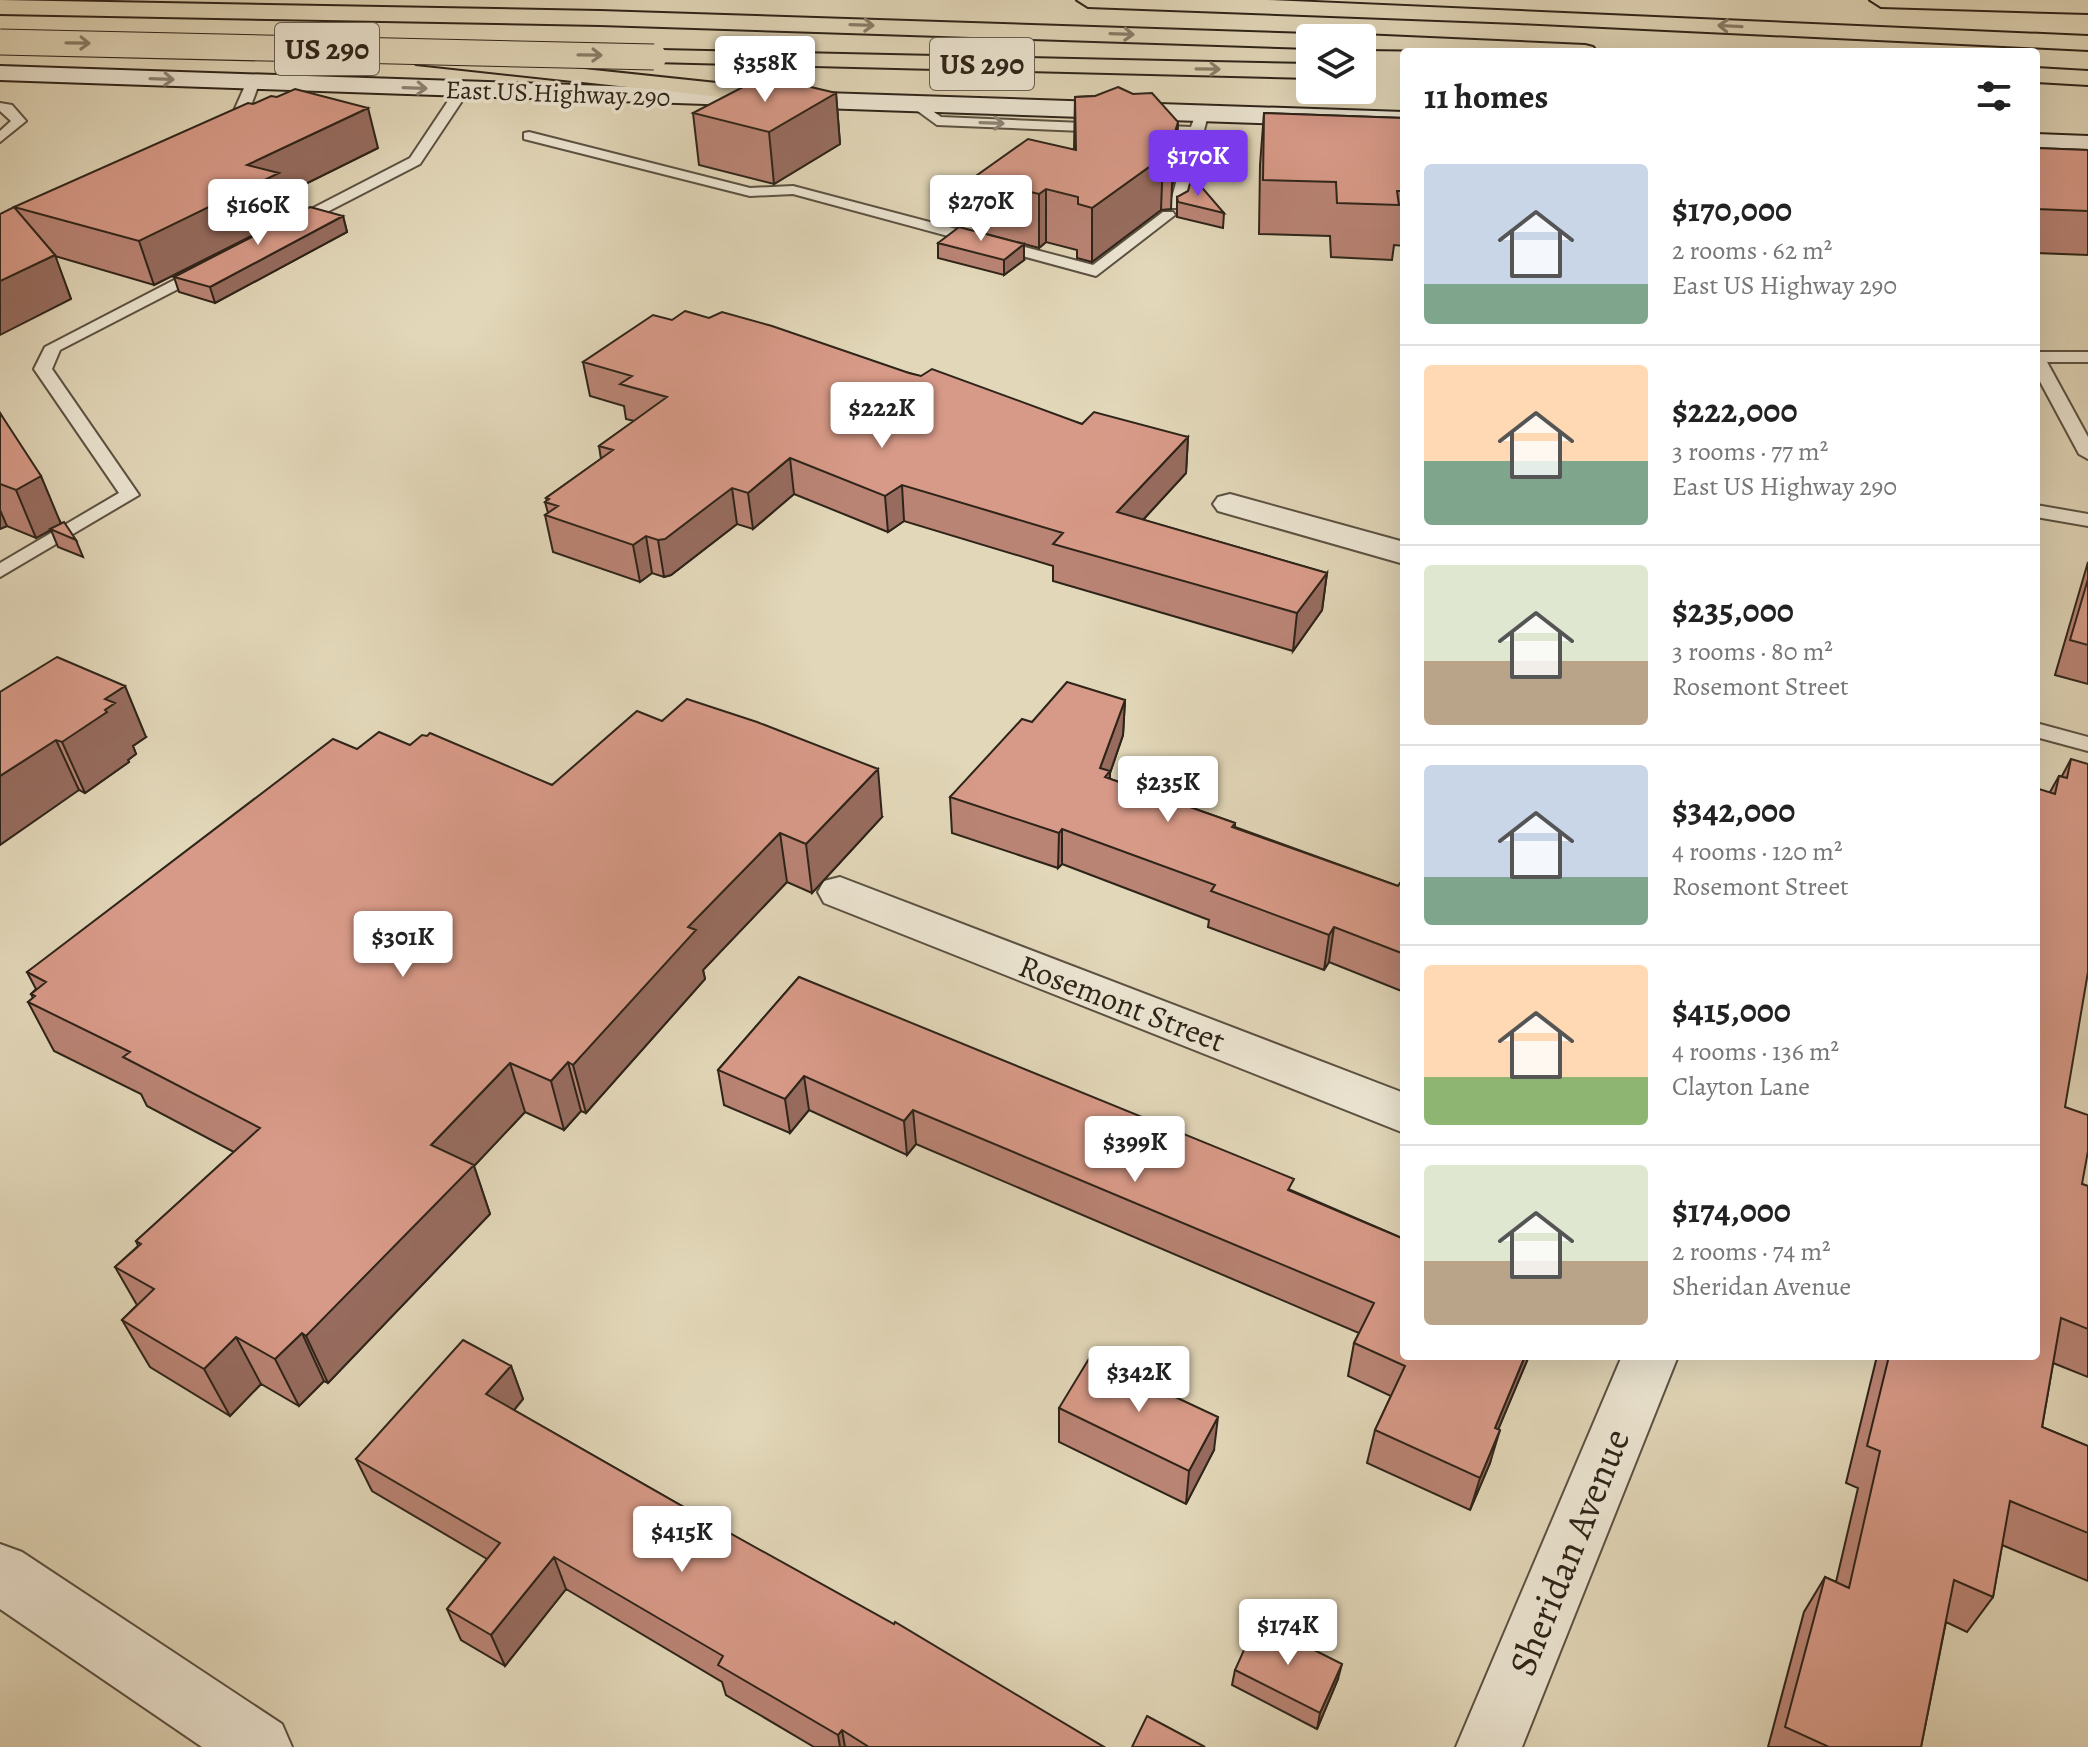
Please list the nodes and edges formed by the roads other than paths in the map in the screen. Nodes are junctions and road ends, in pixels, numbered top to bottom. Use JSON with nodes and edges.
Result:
{"nodes":[{"id":1,"x":1088,"y":0,"type":"edge"},
{"id":2,"x":1249,"y":0,"type":"edge"},
{"id":3,"x":1881,"y":0,"type":"edge"},
{"id":4,"x":0,"y":7,"type":"edge"},
{"id":5,"x":2088,"y":7,"type":"edge"},
{"id":6,"x":1342,"y":9,"type":"junction"},
{"id":7,"x":0,"y":17,"type":"edge"},
{"id":8,"x":1296,"y":41,"type":"edge"},
{"id":9,"x":0,"y":42,"type":"edge"},
{"id":10,"x":1376,"y":43,"type":"edge"},
{"id":11,"x":2088,"y":43,"type":"edge"},
{"id":12,"x":1496,"y":48,"type":"edge"},
{"id":13,"x":1296,"y":71,"type":"edge"},
{"id":14,"x":0,"y":73,"type":"edge"},
{"id":15,"x":2040,"y":75,"type":"edge"},
{"id":16,"x":2088,"y":78,"type":"edge"},
{"id":17,"x":253,"y":82,"type":"junction"},
{"id":18,"x":463,"y":89,"type":"junction"},
{"id":19,"x":2040,"y":89,"type":"edge"},
{"id":20,"x":2088,"y":91,"type":"edge"},
{"id":21,"x":821,"y":102,"type":"junction"},
{"id":22,"x":920,"y":106,"type":"junction"},
{"id":23,"x":0,"y":107,"type":"edge"},
{"id":24,"x":1400,"y":120,"type":"edge"},
{"id":25,"x":1199,"y":122,"type":"junction"},
{"id":26,"x":1120,"y":128,"type":"edge"},
{"id":27,"x":1136,"y":129,"type":"edge"},
{"id":28,"x":529,"y":136,"type":"dead end"},
{"id":29,"x":207,"y":137,"type":"edge"},
{"id":30,"x":0,"y":138,"type":"edge"},
{"id":31,"x":2040,"y":142,"type":"edge"},
{"id":32,"x":2088,"y":144,"type":"edge"},
{"id":33,"x":275,"y":233,"type":"edge"},
{"id":34,"x":220,"y":261,"type":"edge"},
{"id":35,"x":2040,"y":357,"type":"edge"},
{"id":36,"x":2088,"y":357,"type":"edge"},
{"id":37,"x":2040,"y":364,"type":"edge"},
{"id":38,"x":2088,"y":454,"type":"edge"},
{"id":39,"x":1230,"y":504,"type":"dead end"},
{"id":40,"x":2040,"y":512,"type":"edge"},
{"id":41,"x":2088,"y":520,"type":"edge"},
{"id":42,"x":1400,"y":552,"type":"edge"},
{"id":43,"x":0,"y":571,"type":"edge"},
{"id":44,"x":2040,"y":731,"type":"edge"},
{"id":45,"x":2088,"y":744,"type":"edge"},
{"id":46,"x":840,"y":892,"type":"dead end"},
{"id":47,"x":1400,"y":1112,"type":"edge"},
{"id":48,"x":1648,"y":1360,"type":"edge"},
{"id":49,"x":0,"y":1573,"type":"edge"},
{"id":50,"x":259,"y":1747,"type":"edge"},
{"id":51,"x":1489,"y":1747,"type":"edge"}],
"edges":[{"from":1,"to":6,"type":"highway"},
{"from":2,"to":6,"type":"highway"},
{"from":3,"to":5,"type":"highway"},
{"from":4,"to":8,"type":"highway","one_way":true},
{"from":11,"to":6,"type":"highway","one_way":true},
{"from":7,"to":21,"type":"highway"},
{"from":9,"to":13,"type":"highway","number":"US 290","one_way":true,"bridge":true},
{"from":10,"to":12,"type":"highway"},
{"from":14,"to":17,"type":"main road","name":"East US Highway 290","one_way":true},
{"from":15,"to":16,"type":"highway"},
{"from":17,"to":18,"type":"main road","name":"East US Highway 290","one_way":true},
{"from":17,"to":29,"type":"lane"},
{"from":18,"to":21,"type":"main road","name":"East US Highway 290"},
{"from":18,"to":33,"type":"lane"},
{"from":19,"to":20,"type":"highway"},
{"from":21,"to":22,"type":"main road","name":"East US Highway 290"},
{"from":22,"to":25,"type":"main road","name":"East US Highway 290"},
{"from":22,"to":26,"type":"lane","one_way":true},
{"from":23,"to":30,"type":"lane"},
{"from":24,"to":25,"type":"main road","name":"East US Highway 290"},
{"from":25,"to":27,"type":"lane"},
{"from":25,"to":28,"type":"lane"},
{"from":31,"to":32,"type":"main road"},
{"from":34,"to":43,"type":"lane"},
{"from":35,"to":36,"type":"lane"},
{"from":37,"to":38,"type":"lane"},
{"from":39,"to":42,"type":"main road"},
{"from":40,"to":41,"type":"lane"},
{"from":44,"to":45,"type":"lane"},
{"from":46,"to":47,"type":"main road","name":"Rosemont Street"},
{"from":48,"to":51,"type":"main road","name":"Sheridan Avenue"},
{"from":49,"to":50,"type":"main road"}]}
